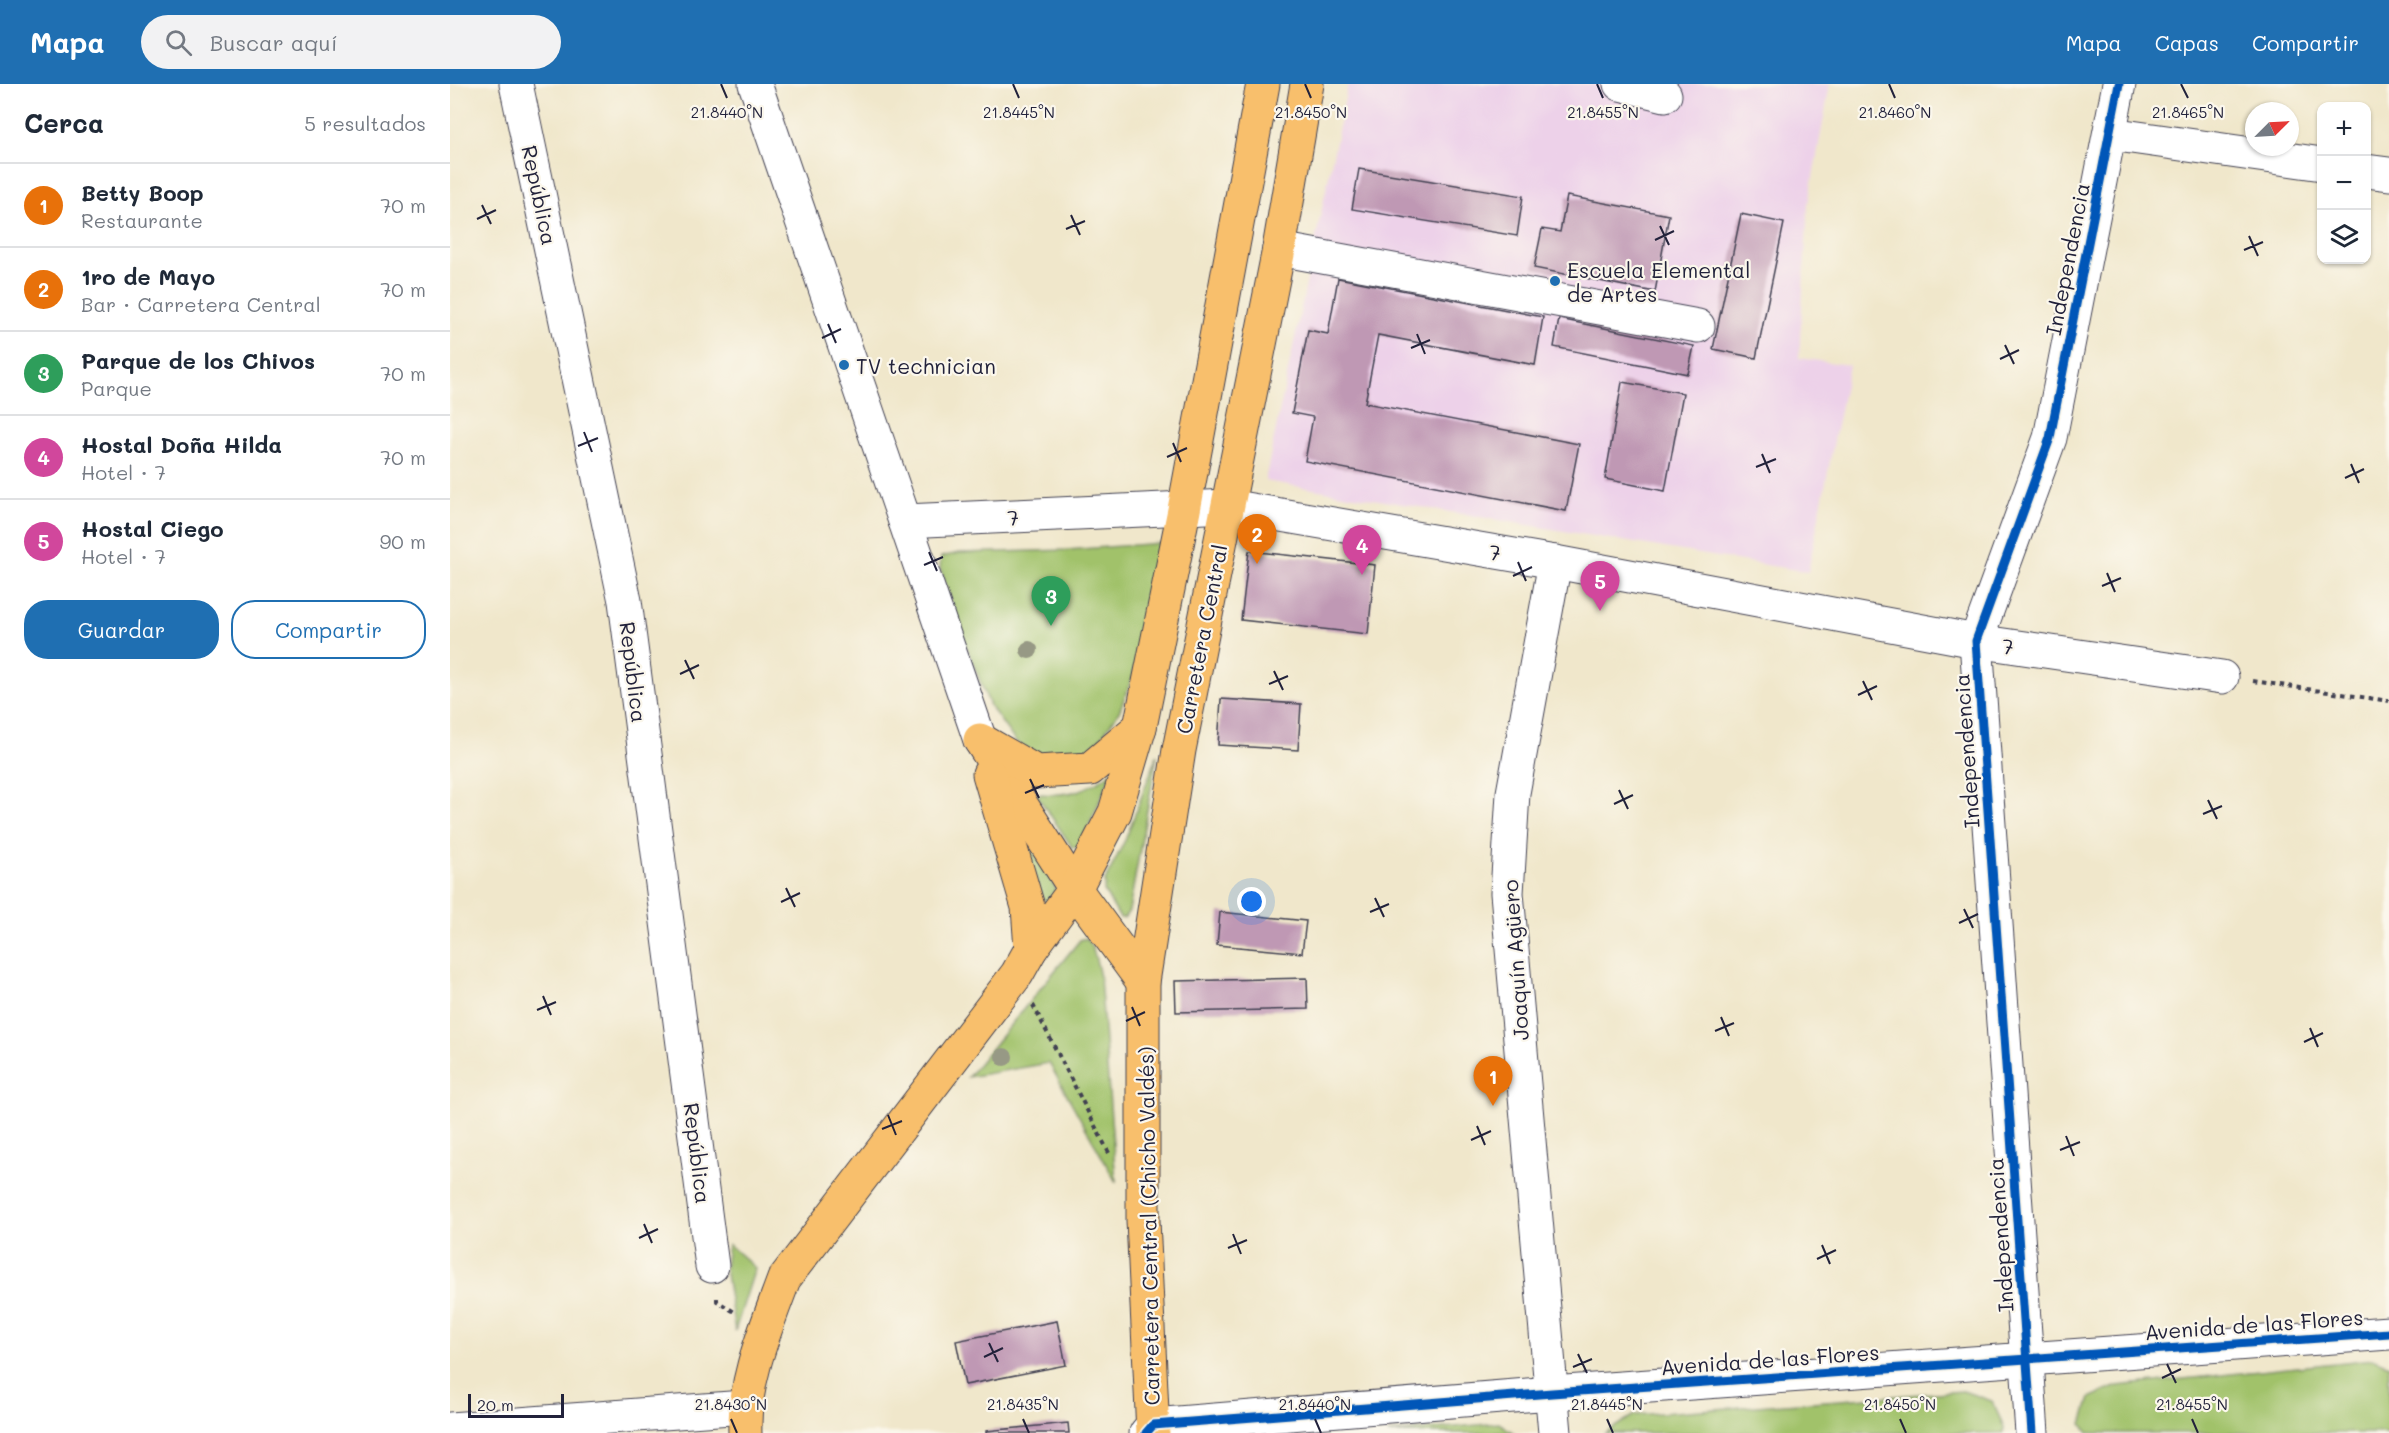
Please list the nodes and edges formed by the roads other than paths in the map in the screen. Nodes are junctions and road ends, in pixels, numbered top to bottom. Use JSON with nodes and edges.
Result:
{"nodes":[{"id":1,"x":516,"y":84,"type":"edge"},
{"id":2,"x":755,"y":84,"type":"edge"},
{"id":3,"x":1263,"y":84,"type":"edge"},
{"id":4,"x":1307,"y":84,"type":"edge"},
{"id":5,"x":1620,"y":84,"type":"edge"},
{"id":6,"x":2119,"y":84,"type":"edge"},
{"id":7,"x":1665,"y":95,"type":"dead end"},
{"id":8,"x":2110,"y":134,"type":"junction"},
{"id":9,"x":2317,"y":163,"type":"edge"},
{"id":10,"x":2371,"y":172,"type":"edge"},
{"id":11,"x":2389,"y":174,"type":"edge"},
{"id":12,"x":1279,"y":249,"type":"junction"},
{"id":13,"x":1698,"y":326,"type":"dead end"},
{"id":14,"x":1228,"y":506,"type":"junction"},
{"id":15,"x":1184,"y":510,"type":"junction"},
{"id":16,"x":905,"y":521,"type":"junction"},
{"id":17,"x":1555,"y":562,"type":"junction"},
{"id":18,"x":1976,"y":641,"type":"junction"},
{"id":19,"x":2222,"y":677,"type":"road end"},
{"id":20,"x":1140,"y":727,"type":"junction"},
{"id":21,"x":980,"y":740,"type":"junction"},
{"id":22,"x":1075,"y":889,"type":"junction"},
{"id":23,"x":1024,"y":961,"type":"junction"},
{"id":24,"x":1143,"y":982,"type":"junction"},
{"id":25,"x":712,"y":1266,"type":"road end"},
{"id":26,"x":2389,"y":1333,"type":"edge"},
{"id":27,"x":2027,"y":1359,"type":"junction"},
{"id":28,"x":1552,"y":1393,"type":"junction"},
{"id":29,"x":745,"y":1420,"type":"edge"},
{"id":30,"x":450,"y":1429,"type":"edge"},
{"id":31,"x":1151,"y":1430,"type":"edge"},
{"id":32,"x":1555,"y":1433,"type":"edge"},
{"id":33,"x":2032,"y":1433,"type":"edge"}],
"edges":[{"from":1,"to":25,"type":"street","name":"República"},
{"from":2,"to":16,"type":"street"},
{"from":3,"to":15,"type":"main road","name":"Carretera Central"},
{"from":4,"to":12,"type":"main road","name":"Carretera Central"},
{"from":5,"to":7,"type":"street"},
{"from":6,"to":8,"type":"street","name":"Independencia"},
{"from":8,"to":9,"type":"street"},
{"from":8,"to":18,"type":"street","name":"Independencia"},
{"from":10,"to":11,"type":"street"},
{"from":12,"to":13,"type":"street"},
{"from":12,"to":14,"type":"main road","name":"Carretera Central"},
{"from":14,"to":15,"type":"street","name":"7"},
{"from":14,"to":17,"type":"street","name":"7"},
{"from":14,"to":24,"type":"main road","name":"Carretera Central"},
{"from":15,"to":16,"type":"street","name":"7"},
{"from":15,"to":20,"type":"main road","name":"Carretera Central"},
{"from":16,"to":21,"type":"street"},
{"from":17,"to":18,"type":"street","name":"7"},
{"from":17,"to":28,"type":"street","name":"Joaquín Agüero"},
{"from":18,"to":19,"type":"street","name":"7"},
{"from":18,"to":27,"type":"street","name":"Independencia"},
{"from":20,"to":21,"type":"main road"},
{"from":20,"to":22,"type":"main road","name":"Carretera Central"},
{"from":21,"to":22,"type":"main road"},
{"from":21,"to":23,"type":"main road"},
{"from":22,"to":23,"type":"main road"},
{"from":22,"to":24,"type":"main road"},
{"from":23,"to":29,"type":"main road"},
{"from":24,"to":31,"type":"main road","name":"Carretera Central (Chicho Valdés)"},
{"from":26,"to":27,"type":"street","name":"Avenida de las Flores"},
{"from":27,"to":28,"type":"street","name":"Avenida de las Flores"},
{"from":27,"to":33,"type":"street","name":"Independencia"},
{"from":28,"to":31,"type":"street","name":"Avenida de las Flores"},
{"from":28,"to":32,"type":"street","name":"Joaquín Agüero"},
{"from":29,"to":30,"type":"street"}]}
